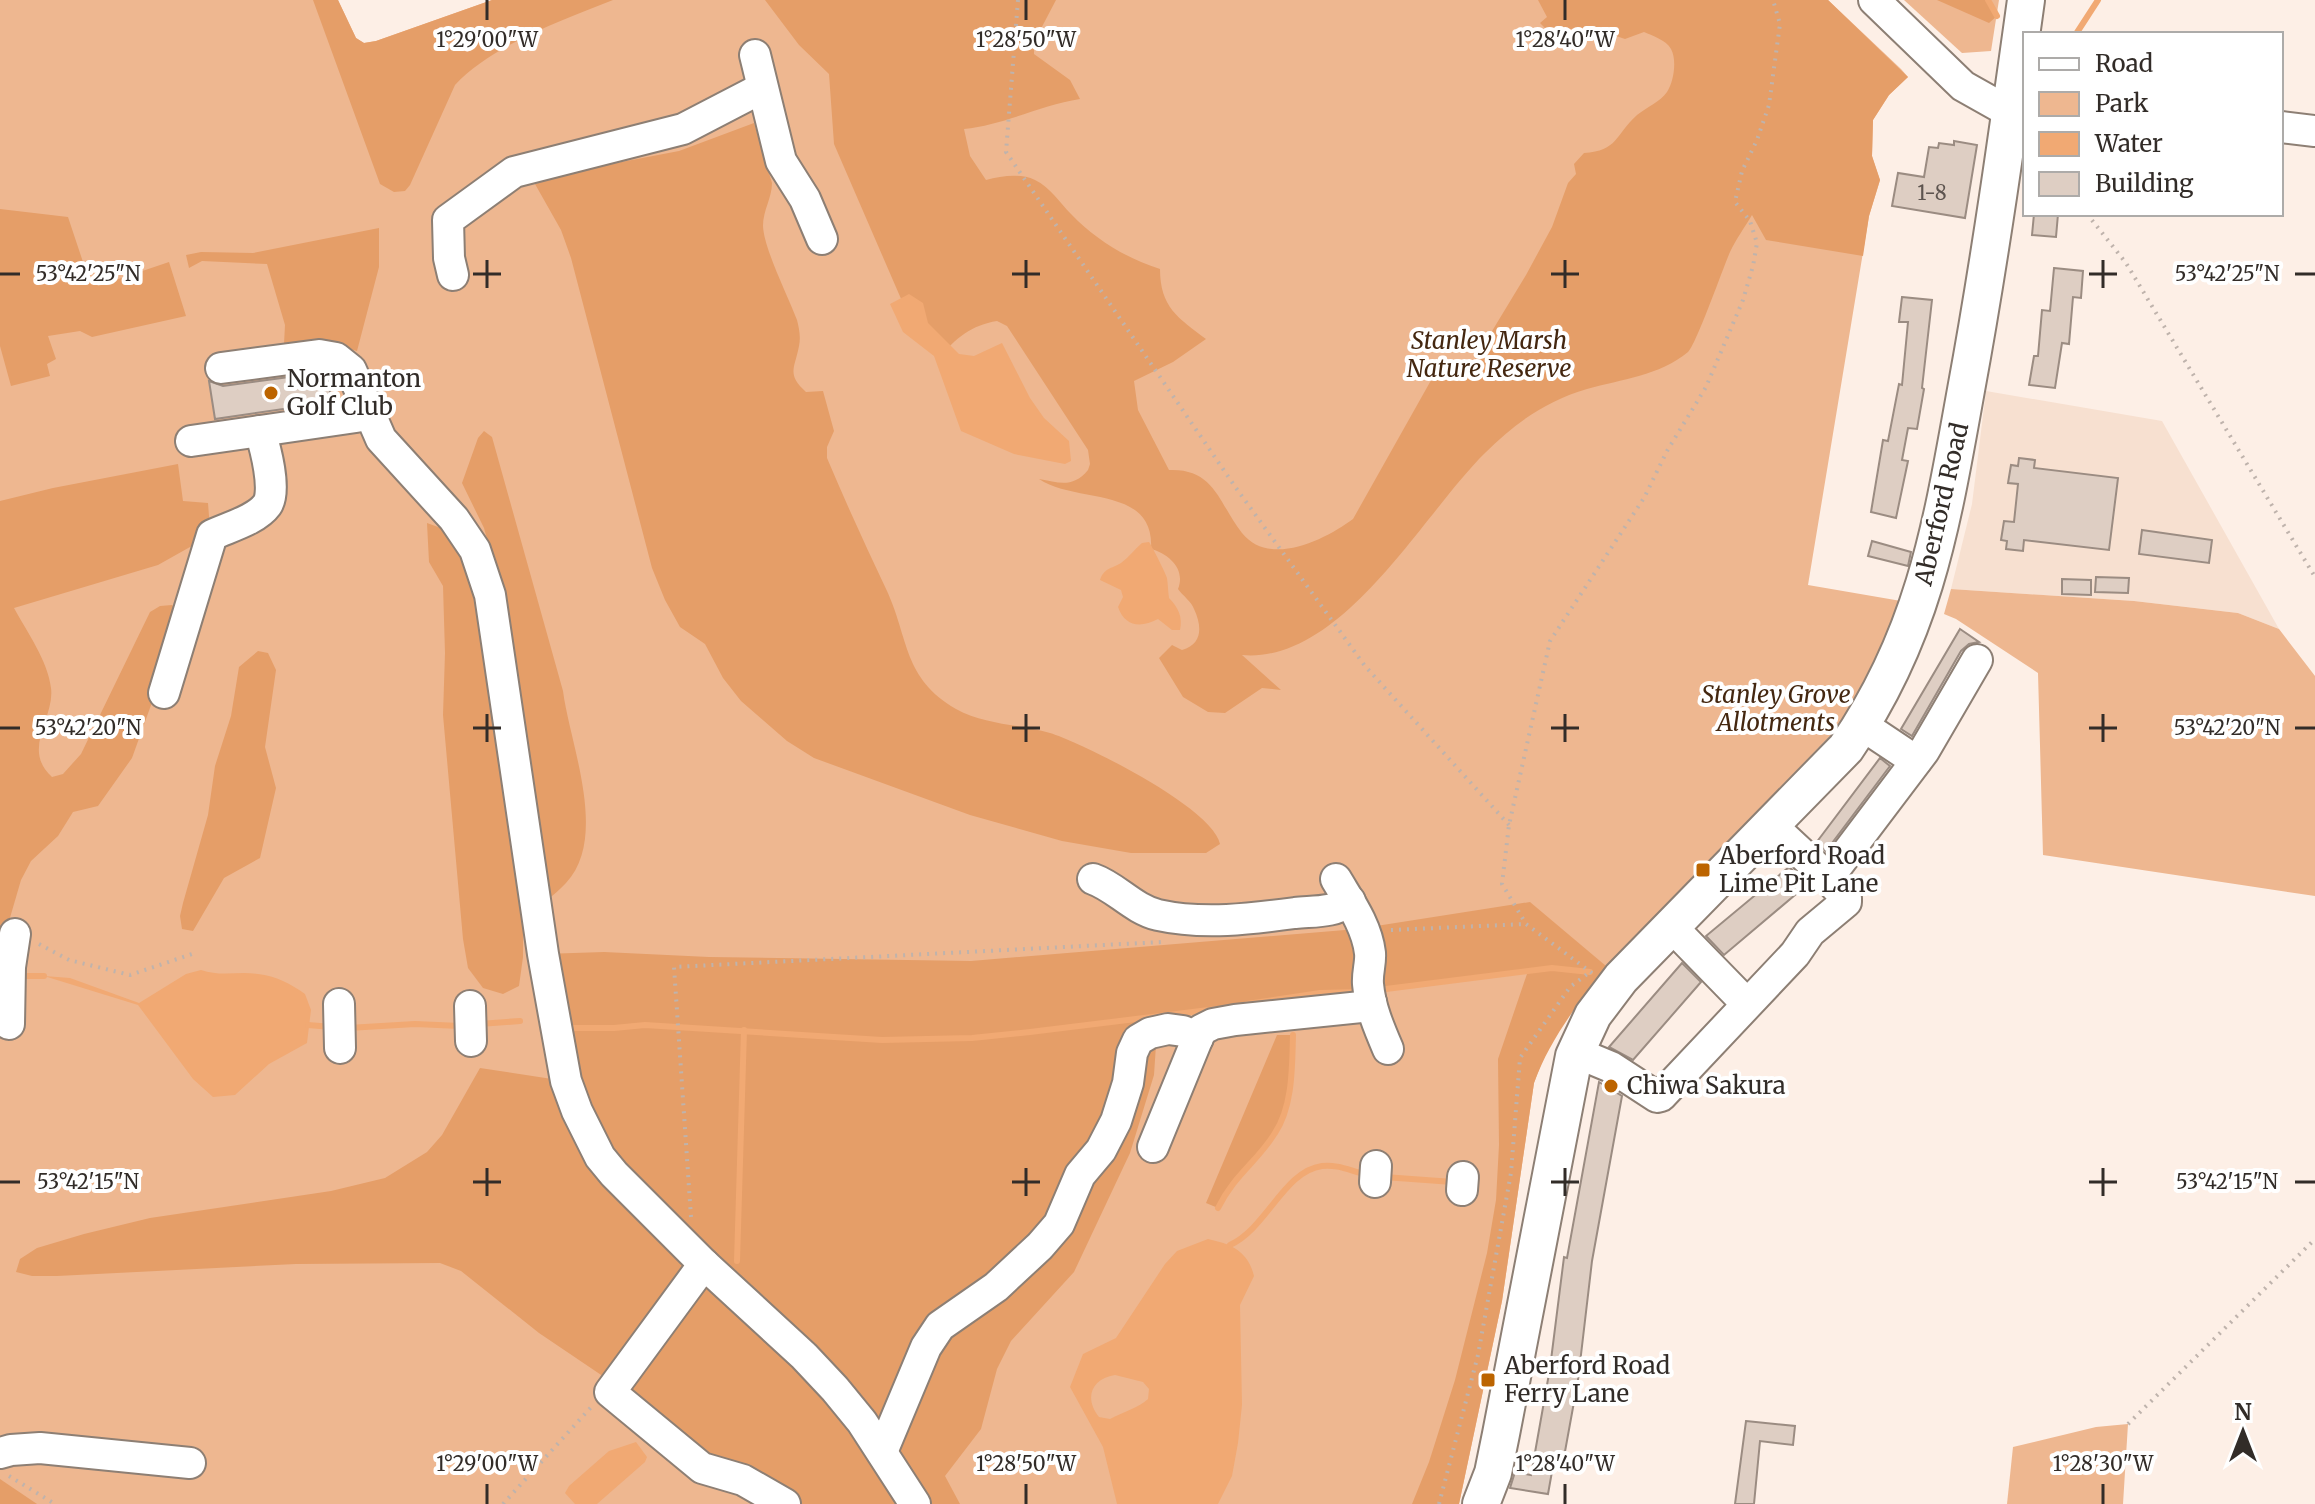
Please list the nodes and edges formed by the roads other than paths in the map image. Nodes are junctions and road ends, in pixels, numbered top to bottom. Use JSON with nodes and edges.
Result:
{"nodes":[{"id":1,"x":1874,"y":0,"type":"edge"},
{"id":2,"x":2026,"y":0,"type":"edge"},
{"id":3,"x":2024,"y":32,"type":"edge"},
{"id":4,"x":2023,"y":42,"type":"edge"},
{"id":5,"x":755,"y":55,"type":"dead end"},
{"id":6,"x":762,"y":88,"type":"junction"},
{"id":7,"x":2018,"y":112,"type":"edge"},
{"id":8,"x":2283,"y":127,"type":"edge"},
{"id":9,"x":2315,"y":131,"type":"edge"},
{"id":10,"x":822,"y":239,"type":"dead end"},
{"id":11,"x":453,"y":275,"type":"dead end"},
{"id":12,"x":221,"y":368,"type":"dead end"},
{"id":13,"x":356,"y":417,"type":"dead end"},
{"id":14,"x":260,"y":431,"type":"junction"},
{"id":15,"x":191,"y":441,"type":"dead end"},
{"id":16,"x":1977,"y":660,"type":"dead end"},
{"id":17,"x":164,"y":693,"type":"dead end"},
{"id":18,"x":1862,"y":725,"type":"junction"},
{"id":19,"x":1916,"y":761,"type":"junction"},
{"id":20,"x":1771,"y":825,"type":"junction"},
{"id":21,"x":1828,"y":878,"type":"junction"},
{"id":22,"x":1093,"y":879,"type":"dead end"},
{"id":23,"x":1671,"y":926,"type":"junction"},
{"id":24,"x":26,"y":938,"type":"road end"},
{"id":25,"x":1369,"y":993,"type":"junction"},
{"id":26,"x":1747,"y":1004,"type":"junction"},
{"id":27,"x":9,"y":1024,"type":"dead end"},
{"id":28,"x":1198,"y":1038,"type":"junction"},
{"id":29,"x":1388,"y":1049,"type":"dead end"},
{"id":30,"x":1587,"y":1057,"type":"dead end"},
{"id":31,"x":1153,"y":1147,"type":"dead end"},
{"id":32,"x":699,"y":1258,"type":"junction"},
{"id":33,"x":882,"y":1452,"type":"junction"},
{"id":34,"x":0,"y":1453,"type":"edge"},
{"id":35,"x":190,"y":1463,"type":"dead end"},
{"id":36,"x":785,"y":1504,"type":"edge"},
{"id":37,"x":915,"y":1504,"type":"edge"},
{"id":38,"x":1481,"y":1504,"type":"edge"}],
"edges":[{"from":1,"to":7,"type":"street"},
{"from":2,"to":3,"type":"main road","name":"Aberford Road"},
{"from":4,"to":7,"type":"main road","name":"Aberford Road"},
{"from":5,"to":6,"type":"street"},
{"from":6,"to":10,"type":"street"},
{"from":6,"to":11,"type":"street"},
{"from":7,"to":18,"type":"main road","name":"Aberford Road"},
{"from":8,"to":9,"type":"street"},
{"from":12,"to":32,"type":"street"},
{"from":13,"to":14,"type":"street"},
{"from":14,"to":15,"type":"street"},
{"from":14,"to":17,"type":"street"},
{"from":16,"to":19,"type":"street"},
{"from":18,"to":19,"type":"street"},
{"from":18,"to":20,"type":"main road","name":"Aberford Road"},
{"from":19,"to":21,"type":"street"},
{"from":20,"to":21,"type":"street"},
{"from":20,"to":23,"type":"main road","name":"Aberford Road"},
{"from":21,"to":26,"type":"street"},
{"from":22,"to":25,"type":"street"},
{"from":23,"to":26,"type":"street"},
{"from":23,"to":38,"type":"main road","name":"Aberford Road"},
{"from":24,"to":27,"type":"street"},
{"from":25,"to":28,"type":"street"},
{"from":25,"to":29,"type":"street"},
{"from":26,"to":30,"type":"street"},
{"from":28,"to":31,"type":"street"},
{"from":28,"to":33,"type":"street"},
{"from":32,"to":33,"type":"street"},
{"from":32,"to":36,"type":"street"},
{"from":33,"to":37,"type":"street"},
{"from":34,"to":35,"type":"street"}]}
